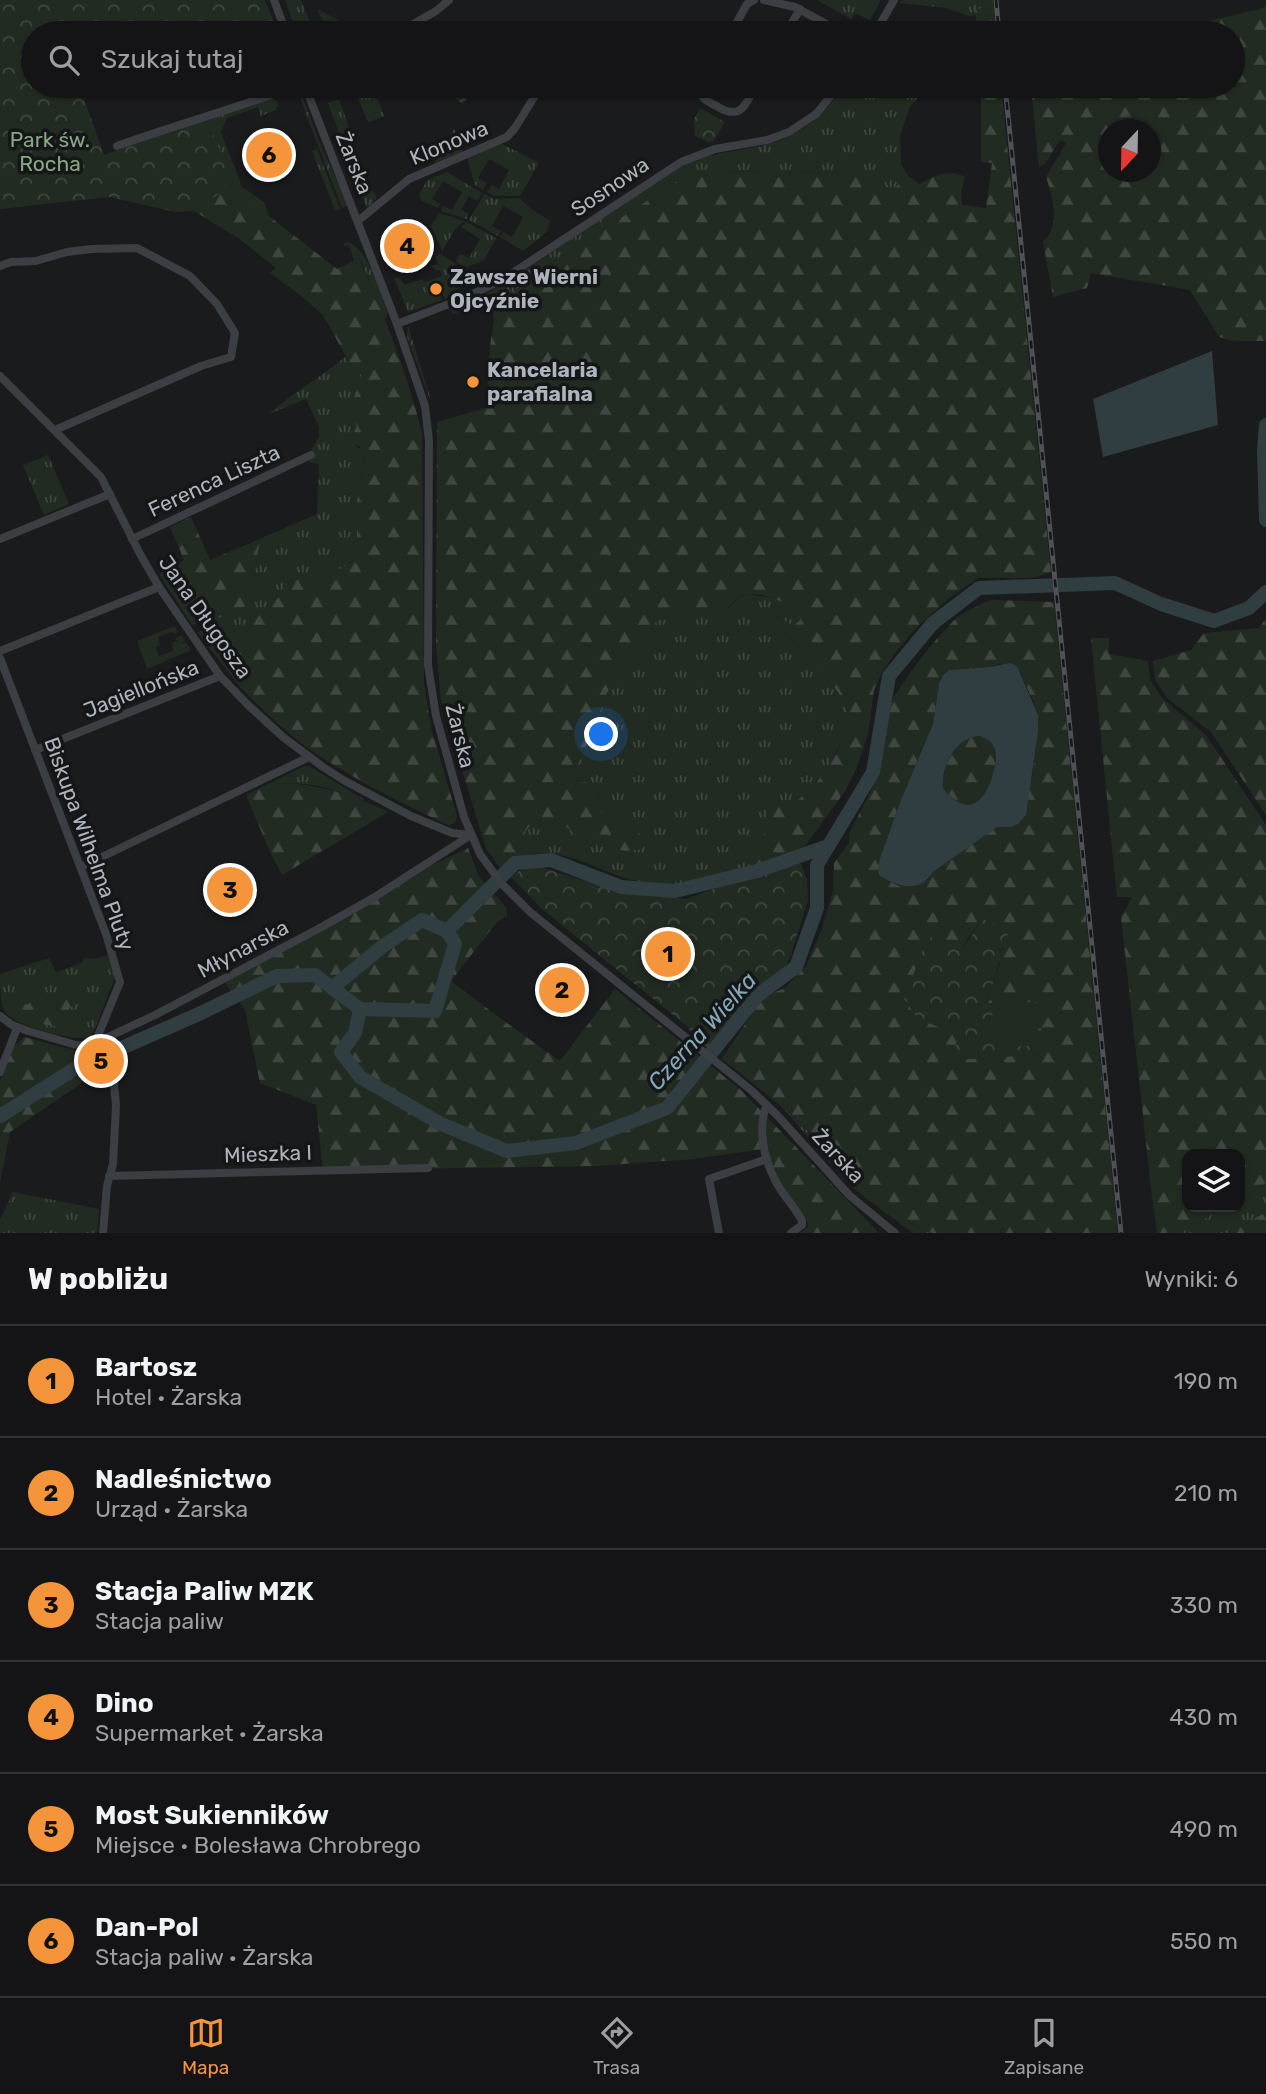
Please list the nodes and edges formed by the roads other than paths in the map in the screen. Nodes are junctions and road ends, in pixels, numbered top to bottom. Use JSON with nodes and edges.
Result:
{"nodes":[{"id":1,"x":274,"y":0,"type":"edge"},
{"id":2,"x":754,"y":0,"type":"edge"},
{"id":3,"x":764,"y":0,"type":"edge"},
{"id":4,"x":894,"y":0,"type":"edge"},
{"id":5,"x":446,"y":2,"type":"edge"},
{"id":6,"x":795,"y":5,"type":"edge"},
{"id":7,"x":282,"y":21,"type":"edge"},
{"id":8,"x":417,"y":21,"type":"edge"},
{"id":9,"x":737,"y":21,"type":"edge"},
{"id":10,"x":823,"y":21,"type":"edge"},
{"id":11,"x":882,"y":21,"type":"edge"},
{"id":12,"x":261,"y":98,"type":"edge"},
{"id":13,"x":310,"y":98,"type":"edge"},
{"id":14,"x":534,"y":98,"type":"edge"},
{"id":15,"x":703,"y":98,"type":"edge"},
{"id":16,"x":749,"y":98,"type":"edge"},
{"id":17,"x":829,"y":98,"type":"edge"},
{"id":18,"x":117,"y":146,"type":"dead end"},
{"id":19,"x":358,"y":221,"type":"junction"},
{"id":20,"x":0,"y":266,"type":"edge"},
{"id":21,"x":397,"y":324,"type":"junction"},
{"id":22,"x":0,"y":376,"type":"edge"},
{"id":23,"x":55,"y":430,"type":"junction"},
{"id":24,"x":311,"y":455,"type":"dead end"},
{"id":25,"x":110,"y":494,"type":"junction"},
{"id":26,"x":0,"y":539,"type":"edge"},
{"id":27,"x":132,"y":539,"type":"junction"},
{"id":28,"x":159,"y":587,"type":"junction"},
{"id":29,"x":0,"y":651,"type":"edge"},
{"id":30,"x":0,"y":658,"type":"edge"},
{"id":31,"x":220,"y":676,"type":"junction"},
{"id":32,"x":35,"y":750,"type":"junction"},
{"id":33,"x":309,"y":757,"type":"junction"},
{"id":34,"x":471,"y":835,"type":"junction"},
{"id":35,"x":80,"y":867,"type":"junction"},
{"id":36,"x":0,"y":1016,"type":"edge"},
{"id":37,"x":17,"y":1027,"type":"junction"},
{"id":38,"x":93,"y":1047,"type":"junction"},
{"id":39,"x":0,"y":1072,"type":"edge"},
{"id":40,"x":767,"y":1105,"type":"junction"},
{"id":41,"x":767,"y":1159,"type":"junction"},
{"id":42,"x":428,"y":1168,"type":"dead end"},
{"id":43,"x":109,"y":1176,"type":"junction"},
{"id":44,"x":892,"y":1232,"type":"edge"},
{"id":45,"x":103,"y":1233,"type":"edge"},
{"id":46,"x":719,"y":1233,"type":"edge"},
{"id":47,"x":791,"y":1233,"type":"edge"}],
"edges":[{"from":1,"to":7,"type":"street"},
{"from":2,"to":9,"type":"street"},
{"from":3,"to":6,"type":"street"},
{"from":4,"to":11,"type":"street"},
{"from":5,"to":8,"type":"street"},
{"from":6,"to":10,"type":"street"},
{"from":12,"to":18,"type":"street"},
{"from":13,"to":19,"type":"street","name":"Żarska"},
{"from":14,"to":19,"type":"street","name":"Klonowa"},
{"from":15,"to":16,"type":"street"},
{"from":17,"to":21,"type":"street","name":"Sosnowa"},
{"from":19,"to":21,"type":"street","name":"Żarska"},
{"from":20,"to":23,"type":"street"},
{"from":21,"to":34,"type":"street","name":"Żarska"},
{"from":22,"to":23,"type":"street","name":"Jana Długosza"},
{"from":23,"to":25,"type":"street","name":"Jana Długosza"},
{"from":24,"to":27,"type":"street","name":"Ferenca Liszta"},
{"from":25,"to":26,"type":"street"},
{"from":25,"to":27,"type":"street","name":"Jana Długosza"},
{"from":27,"to":28,"type":"street","name":"Jana Długosza"},
{"from":28,"to":29,"type":"street"},
{"from":28,"to":31,"type":"street","name":"Jana Długosza"},
{"from":30,"to":32,"type":"street","name":"Biskupa Wilhelma Pluty"},
{"from":31,"to":32,"type":"street","name":"Jagiellońska"},
{"from":31,"to":33,"type":"street","name":"Jana Długosza"},
{"from":32,"to":35,"type":"street","name":"Biskupa Wilhelma Pluty"},
{"from":33,"to":34,"type":"street","name":"Jana Długosza"},
{"from":33,"to":35,"type":"street"},
{"from":34,"to":38,"type":"street","name":"Młynarska"},
{"from":34,"to":40,"type":"street","name":"Żarska"},
{"from":35,"to":38,"type":"street","name":"Biskupa Wilhelma Pluty"},
{"from":36,"to":37,"type":"street"},
{"from":37,"to":38,"type":"street"},
{"from":37,"to":39,"type":"street"},
{"from":38,"to":43,"type":"street"},
{"from":40,"to":41,"type":"street"},
{"from":40,"to":44,"type":"street","name":"Żarska"},
{"from":41,"to":46,"type":"street"},
{"from":41,"to":47,"type":"street"},
{"from":42,"to":43,"type":"street","name":"Mieszka I"},
{"from":43,"to":45,"type":"street"}]}
